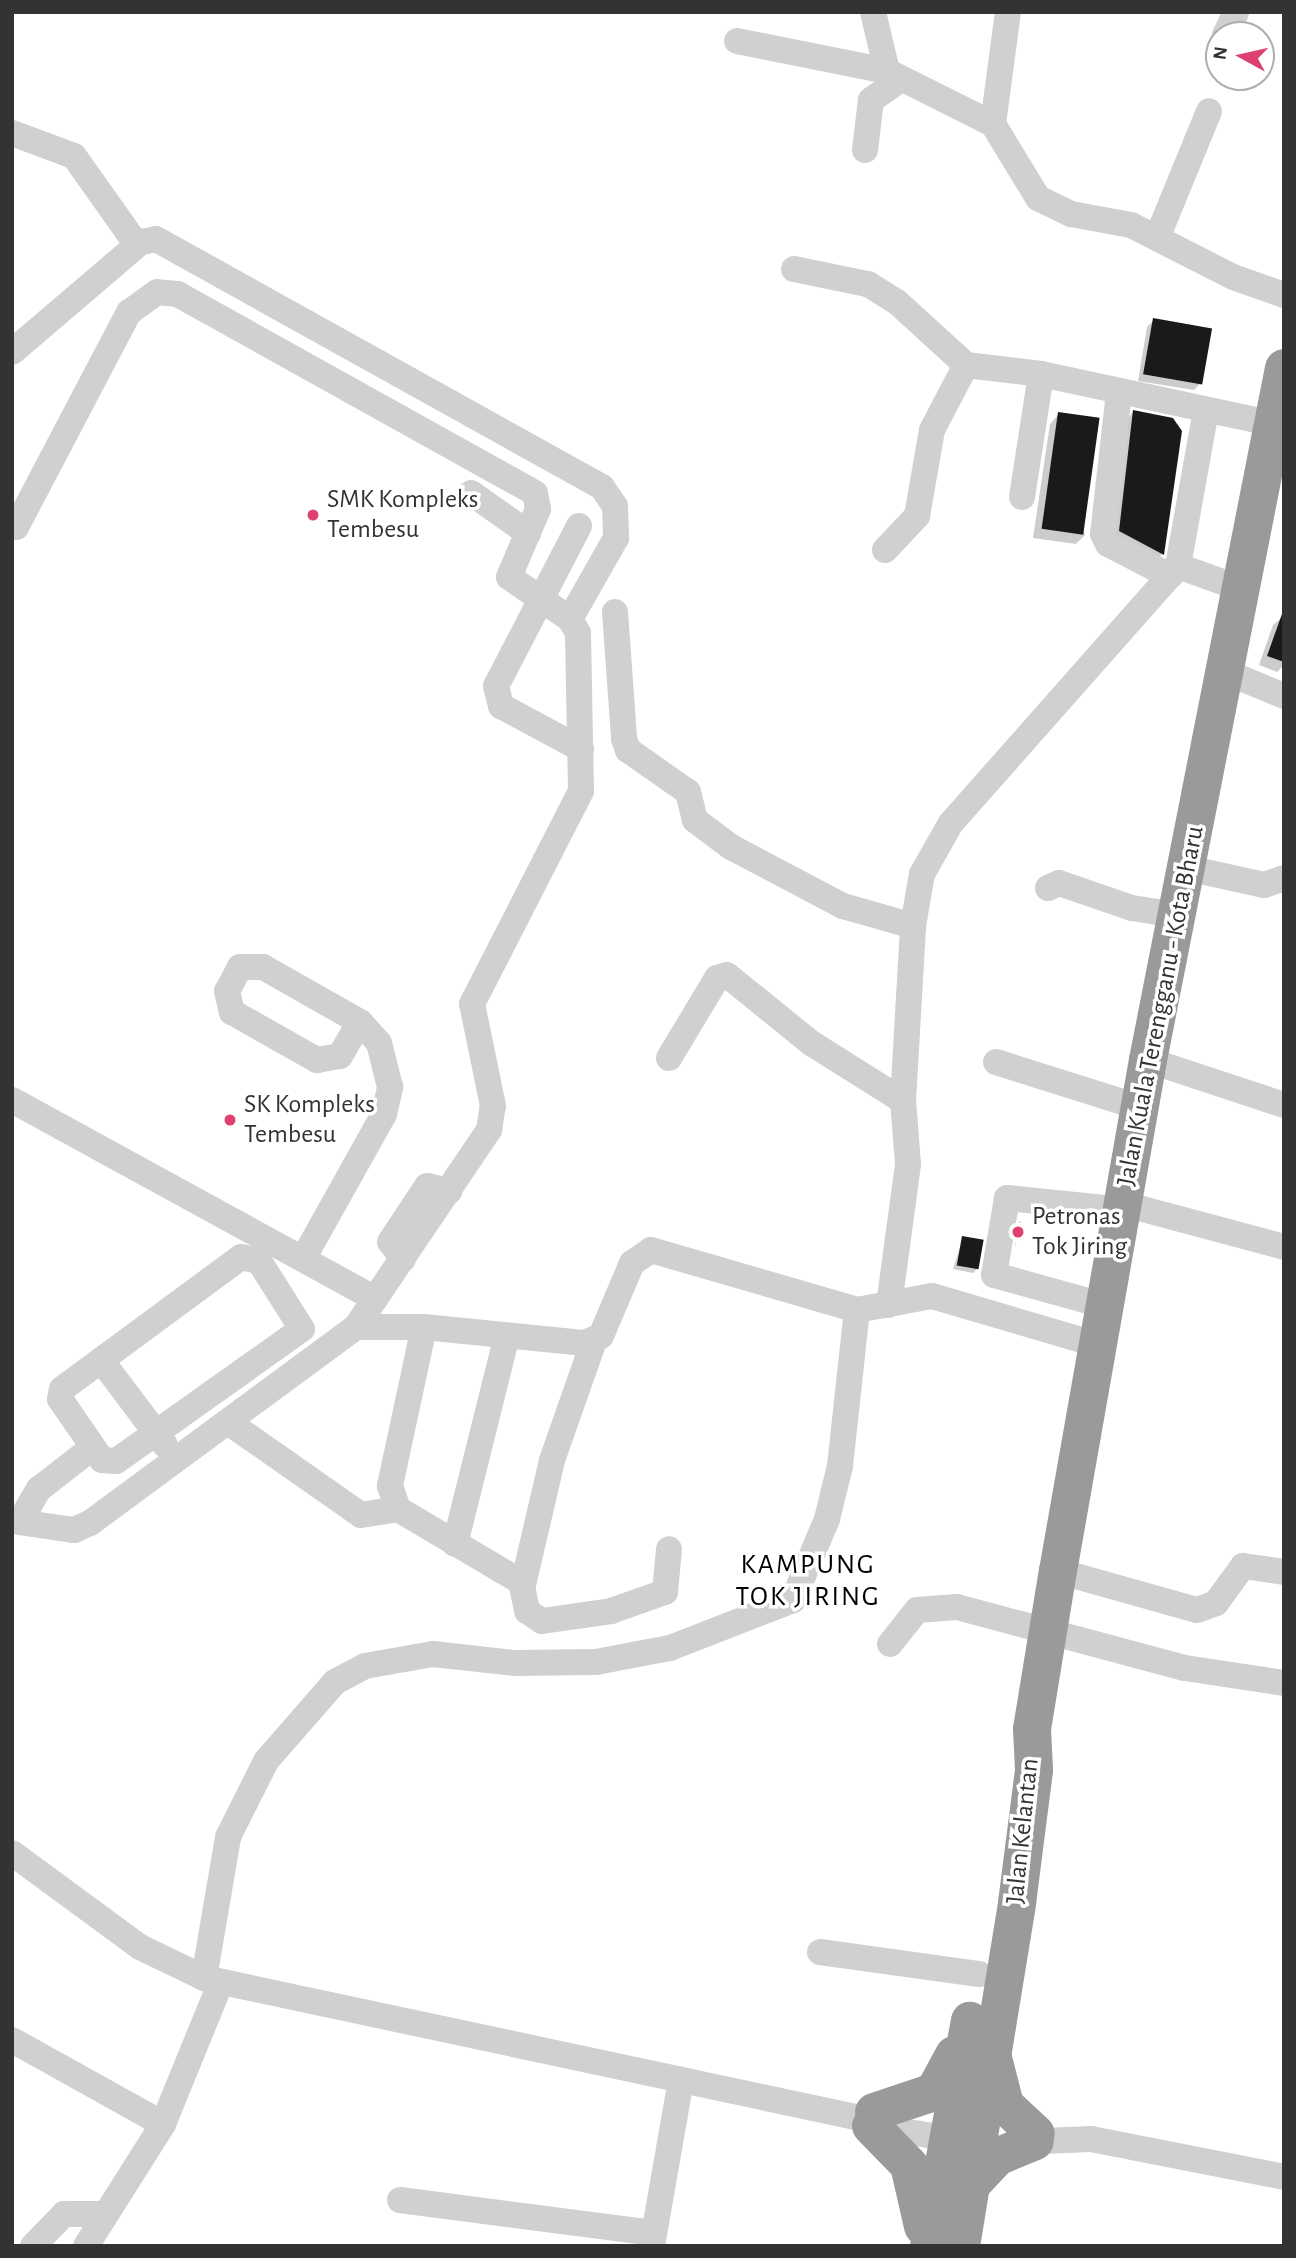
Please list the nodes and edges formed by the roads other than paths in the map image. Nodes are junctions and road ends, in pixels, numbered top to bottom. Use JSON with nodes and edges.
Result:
{"nodes":[{"id":1,"x":873,"y":12,"type":"edge"},
{"id":2,"x":1008,"y":12,"type":"edge"},
{"id":3,"x":737,"y":41,"type":"dead end"},
{"id":4,"x":893,"y":76,"type":"junction"},
{"id":5,"x":1209,"y":111,"type":"dead end"},
{"id":6,"x":993,"y":124,"type":"junction"},
{"id":7,"x":12,"y":133,"type":"edge"},
{"id":8,"x":866,"y":150,"type":"dead end"},
{"id":9,"x":1157,"y":238,"type":"junction"},
{"id":10,"x":137,"y":245,"type":"junction"},
{"id":11,"x":794,"y":269,"type":"dead end"},
{"id":12,"x":1284,"y":295,"type":"edge"},
{"id":13,"x":12,"y":352,"type":"edge"},
{"id":14,"x":966,"y":365,"type":"junction"},
{"id":15,"x":1284,"y":368,"type":"edge"},
{"id":16,"x":1041,"y":374,"type":"junction"},
{"id":17,"x":1119,"y":392,"type":"junction"},
{"id":18,"x":1206,"y":410,"type":"junction"},
{"id":19,"x":1274,"y":424,"type":"junction"},
{"id":20,"x":471,"y":493,"type":"dead end"},
{"id":21,"x":1022,"y":497,"type":"dead end"},
{"id":22,"x":579,"y":526,"type":"dead end"},
{"id":23,"x":16,"y":527,"type":"dead end"},
{"id":24,"x":528,"y":533,"type":"junction"},
{"id":25,"x":885,"y":550,"type":"dead end"},
{"id":26,"x":1174,"y":571,"type":"junction"},
{"id":27,"x":1242,"y":589,"type":"junction"},
{"id":28,"x":538,"y":599,"type":"junction"},
{"id":29,"x":615,"y":612,"type":"dead end"},
{"id":30,"x":570,"y":620,"type":"junction"},
{"id":31,"x":1226,"y":672,"type":"junction"},
{"id":32,"x":1284,"y":696,"type":"edge"},
{"id":33,"x":581,"y":749,"type":"junction"},
{"id":34,"x":1187,"y":868,"type":"junction"},
{"id":35,"x":1284,"y":878,"type":"edge"},
{"id":36,"x":1048,"y":888,"type":"dead end"},
{"id":37,"x":1177,"y":915,"type":"junction"},
{"id":38,"x":913,"y":926,"type":"junction"},
{"id":39,"x":360,"y":1022,"type":"junction"},
{"id":40,"x":669,"y":1058,"type":"dead end"},
{"id":41,"x":1147,"y":1060,"type":"junction"},
{"id":42,"x":996,"y":1062,"type":"dead end"},
{"id":43,"x":12,"y":1100,"type":"edge"},
{"id":44,"x":903,"y":1101,"type":"junction"},
{"id":45,"x":1284,"y":1105,"type":"edge"},
{"id":46,"x":1139,"y":1107,"type":"junction"},
{"id":47,"x":1124,"y":1207,"type":"junction"},
{"id":48,"x":1284,"y":1247,"type":"edge"},
{"id":49,"x":303,"y":1259,"type":"junction"},
{"id":50,"x":375,"y":1299,"type":"junction"},
{"id":51,"x":888,"y":1305,"type":"junction"},
{"id":52,"x":1106,"y":1306,"type":"junction"},
{"id":53,"x":857,"y":1310,"type":"junction"},
{"id":54,"x":356,"y":1327,"type":"junction"},
{"id":55,"x":424,"y":1327,"type":"junction"},
{"id":56,"x":507,"y":1336,"type":"junction"},
{"id":57,"x":594,"y":1341,"type":"junction"},
{"id":58,"x":1099,"y":1345,"type":"junction"},
{"id":59,"x":101,"y":1360,"type":"junction"},
{"id":60,"x":228,"y":1422,"type":"junction"},
{"id":61,"x":156,"y":1432,"type":"junction"},
{"id":62,"x":93,"y":1447,"type":"junction"},
{"id":63,"x":176,"y":1460,"type":"junction"},
{"id":64,"x":398,"y":1509,"type":"junction"},
{"id":65,"x":17,"y":1520,"type":"edge"},
{"id":66,"x":455,"y":1544,"type":"junction"},
{"id":67,"x":669,"y":1549,"type":"dead end"},
{"id":68,"x":1058,"y":1571,"type":"junction"},
{"id":69,"x":1284,"y":1572,"type":"edge"},
{"id":70,"x":523,"y":1585,"type":"junction"},
{"id":71,"x":1049,"y":1628,"type":"junction"},
{"id":72,"x":890,"y":1644,"type":"dead end"},
{"id":73,"x":1284,"y":1683,"type":"edge"},
{"id":74,"x":1032,"y":1729,"type":"junction"},
{"id":75,"x":12,"y":1853,"type":"edge"},
{"id":76,"x":820,"y":1952,"type":"dead end"},
{"id":77,"x":213,"y":1980,"type":"junction"},
{"id":78,"x":977,"y":1985,"type":"junction"},
{"id":79,"x":12,"y":2040,"type":"edge"},
{"id":80,"x":990,"y":2046,"type":"junction"},
{"id":81,"x":681,"y":2079,"type":"junction"},
{"id":82,"x":869,"y":2119,"type":"junction"},
{"id":83,"x":163,"y":2124,"type":"junction"},
{"id":84,"x":963,"y":2132,"type":"junction"},
{"id":85,"x":1038,"y":2137,"type":"junction"},
{"id":86,"x":1284,"y":2177,"type":"edge"},
{"id":87,"x":970,"y":2186,"type":"junction"},
{"id":88,"x":400,"y":2200,"type":"dead end"},
{"id":89,"x":103,"y":2214,"type":"junction"},
{"id":90,"x":652,"y":2239,"type":"edge"},
{"id":91,"x":33,"y":2246,"type":"edge"},
{"id":92,"x":86,"y":2246,"type":"edge"},
{"id":93,"x":924,"y":2246,"type":"edge"},
{"id":94,"x":929,"y":2246,"type":"edge"},
{"id":95,"x":961,"y":2246,"type":"edge"}],
"edges":[{"from":1,"to":4,"type":"street"},
{"from":2,"to":6,"type":"street"},
{"from":3,"to":4,"type":"street"},
{"from":4,"to":6,"type":"street"},
{"from":4,"to":8,"type":"street"},
{"from":5,"to":9,"type":"street"},
{"from":6,"to":9,"type":"street"},
{"from":7,"to":10,"type":"street"},
{"from":9,"to":12,"type":"street"},
{"from":10,"to":13,"type":"street"},
{"from":10,"to":30,"type":"street"},
{"from":11,"to":14,"type":"street"},
{"from":14,"to":16,"type":"street"},
{"from":14,"to":25,"type":"street"},
{"from":15,"to":19,"type":"highway","name":"Jalan Kuala Terengganu - Kota Bharu"},
{"from":16,"to":17,"type":"street"},
{"from":16,"to":21,"type":"street"},
{"from":17,"to":18,"type":"street"},
{"from":17,"to":26,"type":"street"},
{"from":18,"to":19,"type":"street"},
{"from":18,"to":26,"type":"street"},
{"from":19,"to":27,"type":"highway","name":"Jalan Kuala Terengganu - Kota Bharu"},
{"from":20,"to":24,"type":"street"},
{"from":22,"to":28,"type":"street"},
{"from":23,"to":24,"type":"street"},
{"from":24,"to":28,"type":"street"},
{"from":26,"to":27,"type":"street"},
{"from":26,"to":38,"type":"street"},
{"from":27,"to":31,"type":"highway","name":"Jalan Kuala Terengganu - Kota Bharu"},
{"from":28,"to":30,"type":"street"},
{"from":28,"to":33,"type":"street"},
{"from":29,"to":38,"type":"street"},
{"from":30,"to":33,"type":"street"},
{"from":31,"to":32,"type":"street"},
{"from":31,"to":34,"type":"highway","name":"Jalan Kuala Terengganu - Kota Bharu"},
{"from":33,"to":50,"type":"street"},
{"from":34,"to":35,"type":"street"},
{"from":34,"to":37,"type":"highway","name":"Jalan Kuala Terengganu - Kota Bharu"},
{"from":36,"to":37,"type":"street"},
{"from":37,"to":41,"type":"highway","name":"Jalan Kuala Terengganu - Kota Bharu"},
{"from":38,"to":44,"type":"street"},
{"from":39,"to":39,"type":"street"},
{"from":39,"to":49,"type":"street"},
{"from":40,"to":44,"type":"street"},
{"from":41,"to":45,"type":"street"},
{"from":41,"to":46,"type":"highway","name":"Jalan Kuala Terengganu - Kota Bharu"},
{"from":42,"to":46,"type":"street"},
{"from":43,"to":49,"type":"street"},
{"from":44,"to":51,"type":"street"},
{"from":46,"to":47,"type":"highway","name":"Jalan Kuala Terengganu - Kota Bharu"},
{"from":47,"to":48,"type":"street"},
{"from":47,"to":52,"type":"highway","name":"Jalan Kuala Terengganu - Kota Bharu"},
{"from":47,"to":52,"type":"street"},
{"from":49,"to":50,"type":"street"},
{"from":50,"to":54,"type":"street"},
{"from":51,"to":53,"type":"street"},
{"from":51,"to":58,"type":"street"},
{"from":52,"to":58,"type":"highway","name":"Jalan Kuala Terengganu - Kota Bharu"},
{"from":53,"to":57,"type":"street"},
{"from":53,"to":77,"type":"street"},
{"from":54,"to":55,"type":"street"},
{"from":54,"to":60,"type":"street"},
{"from":55,"to":56,"type":"street"},
{"from":55,"to":64,"type":"street"},
{"from":56,"to":57,"type":"street"},
{"from":56,"to":66,"type":"street"},
{"from":57,"to":70,"type":"street"},
{"from":58,"to":68,"type":"highway","name":"Jalan Kuala Terengganu - Kota Bharu"},
{"from":59,"to":61,"type":"street"},
{"from":59,"to":61,"type":"street"},
{"from":59,"to":62,"type":"street"},
{"from":60,"to":63,"type":"street"},
{"from":60,"to":64,"type":"street"},
{"from":61,"to":62,"type":"street"},
{"from":61,"to":63,"type":"street"},
{"from":62,"to":65,"type":"street"},
{"from":63,"to":65,"type":"street"},
{"from":64,"to":66,"type":"street"},
{"from":66,"to":70,"type":"street"},
{"from":67,"to":70,"type":"street"},
{"from":68,"to":69,"type":"street"},
{"from":68,"to":71,"type":"highway","name":"Jalan Kuala Terengganu - Kota Bharu"},
{"from":71,"to":72,"type":"street"},
{"from":71,"to":73,"type":"street"},
{"from":71,"to":74,"type":"highway","name":"Jalan Kuala Terengganu - Kota Bharu"},
{"from":74,"to":78,"type":"highway","name":"Jalan Kelantan"},
{"from":74,"to":80,"type":"highway","name":"Jalan Kelantan"},
{"from":75,"to":77,"type":"street"},
{"from":76,"to":78,"type":"street"},
{"from":77,"to":81,"type":"street"},
{"from":77,"to":83,"type":"street"},
{"from":78,"to":82,"type":"highway"},
{"from":78,"to":84,"type":"highway","name":"Jalan Kelantan"},
{"from":79,"to":83,"type":"street"},
{"from":80,"to":84,"type":"highway","name":"Jalan Kelantan"},
{"from":80,"to":85,"type":"highway"},
{"from":81,"to":82,"type":"street"},
{"from":81,"to":90,"type":"street"},
{"from":82,"to":84,"type":"street"},
{"from":82,"to":93,"type":"highway"},
{"from":83,"to":89,"type":"street"},
{"from":84,"to":85,"type":"street"},
{"from":84,"to":87,"type":"highway","name":"Jalan Kelantan"},
{"from":84,"to":94,"type":"highway","name":"Jalan Kelantan"},
{"from":85,"to":86,"type":"street"},
{"from":85,"to":87,"type":"highway"},
{"from":87,"to":95,"type":"highway","name":"Jalan Kelantan"},
{"from":88,"to":90,"type":"street"},
{"from":89,"to":91,"type":"street"},
{"from":89,"to":92,"type":"street"}]}
